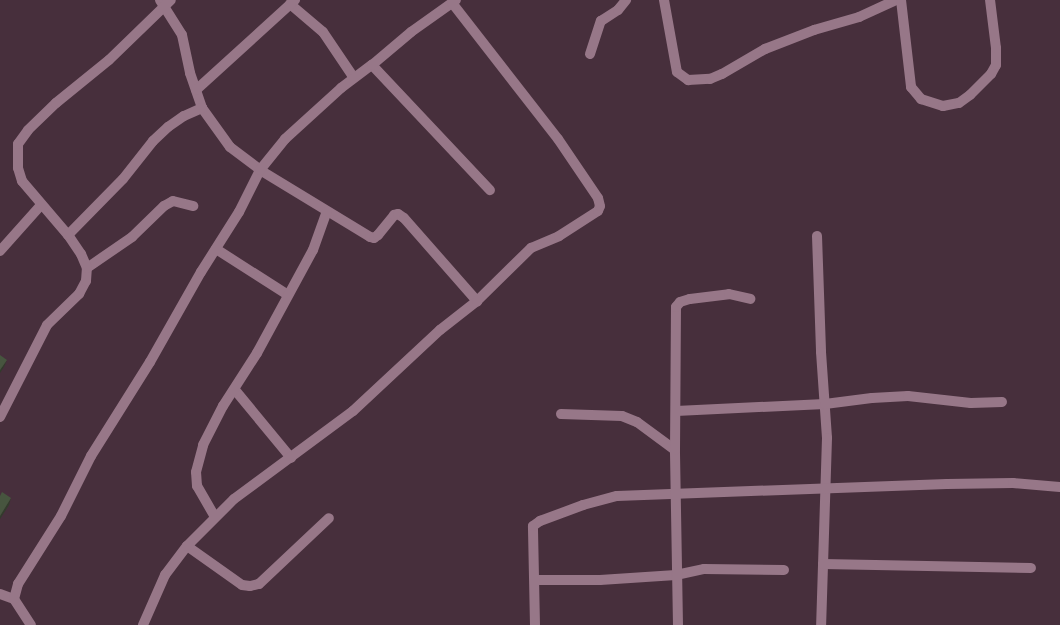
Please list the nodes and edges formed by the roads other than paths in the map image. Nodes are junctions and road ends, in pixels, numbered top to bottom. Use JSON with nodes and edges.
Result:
{"nodes":[{"id":1,"x":626,"y":0,"type":"edge"},
{"id":2,"x":664,"y":0,"type":"edge"},
{"id":3,"x":896,"y":0,"type":"edge"},
{"id":4,"x":901,"y":0,"type":"edge"},
{"id":5,"x":990,"y":0,"type":"edge"},
{"id":6,"x":454,"y":1,"type":"edge"},
{"id":7,"x":165,"y":2,"type":"edge"},
{"id":8,"x":292,"y":2,"type":"edge"},
{"id":9,"x":590,"y":54,"type":"dead end"},
{"id":10,"x":372,"y":65,"type":"junction"},
{"id":11,"x":354,"y":78,"type":"junction"},
{"id":12,"x":196,"y":90,"type":"junction"},
{"id":13,"x":202,"y":108,"type":"junction"},
{"id":14,"x":260,"y":170,"type":"junction"},
{"id":15,"x":490,"y":190,"type":"dead end"},
{"id":16,"x":41,"y":206,"type":"junction"},
{"id":17,"x":193,"y":206,"type":"dead end"},
{"id":18,"x":327,"y":211,"type":"junction"},
{"id":19,"x":68,"y":235,"type":"junction"},
{"id":20,"x":817,"y":236,"type":"dead end"},
{"id":21,"x":216,"y":249,"type":"junction"},
{"id":22,"x":0,"y":251,"type":"edge"},
{"id":23,"x":87,"y":268,"type":"junction"},
{"id":24,"x":288,"y":295,"type":"junction"},
{"id":25,"x":750,"y":299,"type":"dead end"},
{"id":26,"x":477,"y":302,"type":"junction"},
{"id":27,"x":235,"y":390,"type":"junction"},
{"id":28,"x":1002,"y":402,"type":"dead end"},
{"id":29,"x":825,"y":404,"type":"junction"},
{"id":30,"x":676,"y":411,"type":"junction"},
{"id":31,"x":561,"y":414,"type":"dead end"},
{"id":32,"x":0,"y":417,"type":"edge"},
{"id":33,"x":676,"y":450,"type":"junction"},
{"id":34,"x":291,"y":458,"type":"junction"},
{"id":35,"x":1060,"y":487,"type":"edge"},
{"id":36,"x":827,"y":490,"type":"junction"},
{"id":37,"x":678,"y":494,"type":"junction"},
{"id":38,"x":214,"y":518,"type":"junction"},
{"id":39,"x":329,"y":518,"type":"dead end"},
{"id":40,"x":187,"y":546,"type":"junction"},
{"id":41,"x":823,"y":564,"type":"junction"},
{"id":42,"x":1031,"y":568,"type":"dead end"},
{"id":43,"x":784,"y":570,"type":"dead end"},
{"id":44,"x":676,"y":575,"type":"junction"},
{"id":45,"x":535,"y":580,"type":"junction"},
{"id":46,"x":0,"y":594,"type":"edge"},
{"id":47,"x":14,"y":600,"type":"junction"},
{"id":48,"x":32,"y":625,"type":"edge"},
{"id":49,"x":143,"y":625,"type":"edge"},
{"id":50,"x":535,"y":625,"type":"edge"},
{"id":51,"x":678,"y":625,"type":"edge"},
{"id":52,"x":820,"y":625,"type":"edge"}],
"edges":[{"from":1,"to":9,"type":"street"},
{"from":2,"to":3,"type":"street"},
{"from":4,"to":5,"type":"street"},
{"from":6,"to":10,"type":"street"},
{"from":6,"to":26,"type":"street"},
{"from":7,"to":12,"type":"street"},
{"from":7,"to":16,"type":"street"},
{"from":8,"to":11,"type":"street"},
{"from":8,"to":12,"type":"street"},
{"from":10,"to":11,"type":"street"},
{"from":10,"to":15,"type":"street"},
{"from":11,"to":14,"type":"street"},
{"from":12,"to":13,"type":"street"},
{"from":13,"to":14,"type":"street"},
{"from":13,"to":19,"type":"street"},
{"from":14,"to":18,"type":"street"},
{"from":14,"to":21,"type":"street"},
{"from":16,"to":19,"type":"street"},
{"from":16,"to":22,"type":"street"},
{"from":17,"to":23,"type":"street"},
{"from":18,"to":24,"type":"street"},
{"from":18,"to":26,"type":"street"},
{"from":19,"to":23,"type":"street"},
{"from":20,"to":29,"type":"street"},
{"from":21,"to":24,"type":"street"},
{"from":21,"to":47,"type":"street"},
{"from":23,"to":32,"type":"street"},
{"from":24,"to":27,"type":"street"},
{"from":25,"to":30,"type":"street"},
{"from":26,"to":34,"type":"street"},
{"from":27,"to":34,"type":"street"},
{"from":27,"to":38,"type":"street"},
{"from":28,"to":29,"type":"street"},
{"from":29,"to":30,"type":"street"},
{"from":29,"to":36,"type":"street"},
{"from":30,"to":33,"type":"street"},
{"from":31,"to":33,"type":"street"},
{"from":33,"to":37,"type":"street"},
{"from":34,"to":38,"type":"street"},
{"from":35,"to":36,"type":"street"},
{"from":36,"to":37,"type":"street"},
{"from":36,"to":41,"type":"street"},
{"from":37,"to":44,"type":"street"},
{"from":37,"to":45,"type":"street"},
{"from":38,"to":40,"type":"street"},
{"from":39,"to":40,"type":"street"},
{"from":40,"to":49,"type":"street"},
{"from":41,"to":42,"type":"street"},
{"from":41,"to":52,"type":"street"},
{"from":43,"to":44,"type":"street"},
{"from":44,"to":45,"type":"street"},
{"from":44,"to":51,"type":"street"},
{"from":45,"to":50,"type":"street"},
{"from":46,"to":47,"type":"street"},
{"from":47,"to":48,"type":"street"}]}
